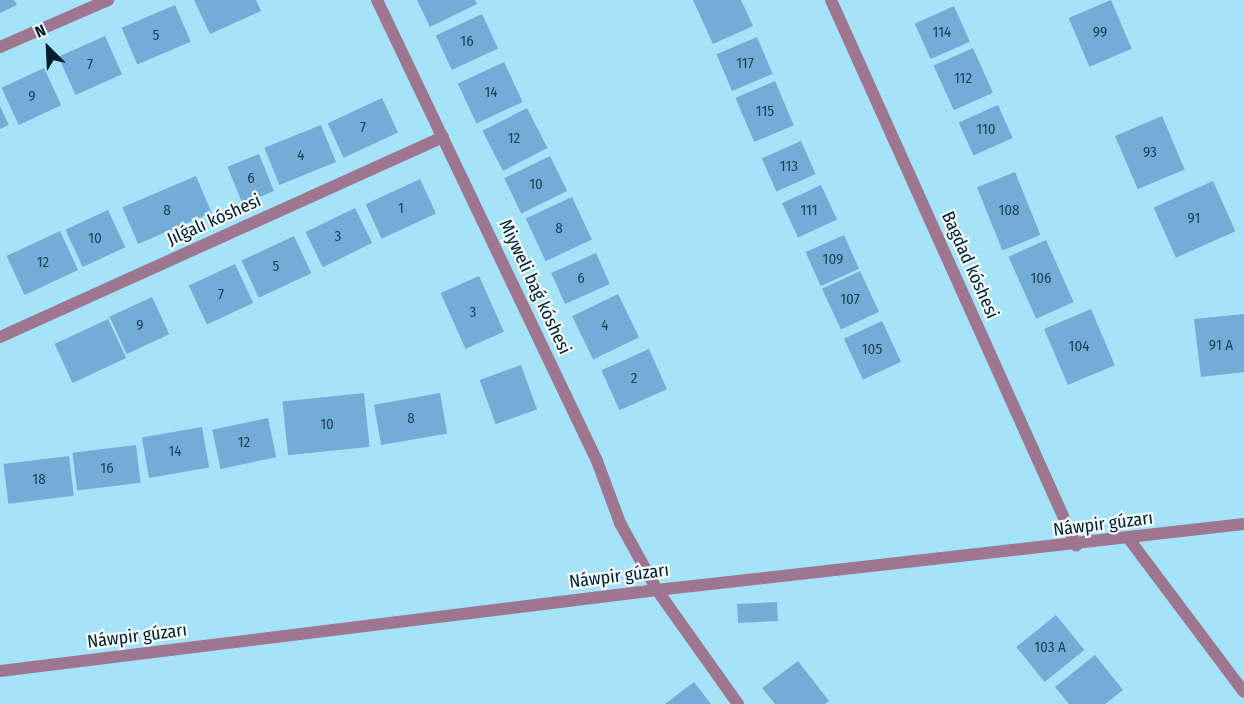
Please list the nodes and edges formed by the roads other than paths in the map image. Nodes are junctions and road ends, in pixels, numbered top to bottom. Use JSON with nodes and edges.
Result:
{"nodes":[{"id":1,"x":108,"y":0,"type":"edge"},
{"id":2,"x":377,"y":0,"type":"edge"},
{"id":3,"x":831,"y":0,"type":"edge"},
{"id":4,"x":0,"y":47,"type":"edge"},
{"id":5,"x":443,"y":137,"type":"junction"},
{"id":6,"x":0,"y":337,"type":"edge"},
{"id":7,"x":1244,"y":524,"type":"edge"},
{"id":8,"x":1129,"y":539,"type":"junction"},
{"id":9,"x":1076,"y":545,"type":"junction"},
{"id":10,"x":657,"y":590,"type":"junction"},
{"id":11,"x":0,"y":671,"type":"edge"},
{"id":12,"x":1244,"y":692,"type":"edge"},
{"id":13,"x":738,"y":704,"type":"edge"}],
"edges":[{"from":1,"to":4,"type":"street"},
{"from":2,"to":5,"type":"street","name":"Miyweli baǵ kóshesi"},
{"from":3,"to":9,"type":"street","name":"Bagdad kóshesi"},
{"from":5,"to":6,"type":"street","name":"Jılǵalı kóshesi"},
{"from":5,"to":10,"type":"street","name":"Miyweli baǵ kóshesi"},
{"from":7,"to":8,"type":"street","name":"Náwpir gúzarı"},
{"from":8,"to":9,"type":"street","name":"Náwpir gúzarı"},
{"from":8,"to":12,"type":"street"},
{"from":9,"to":10,"type":"street","name":"Náwpir gúzarı"},
{"from":10,"to":11,"type":"street","name":"Náwpir gúzarı"},
{"from":10,"to":13,"type":"street","name":"Miyweli baǵ kóshesi"}]}
